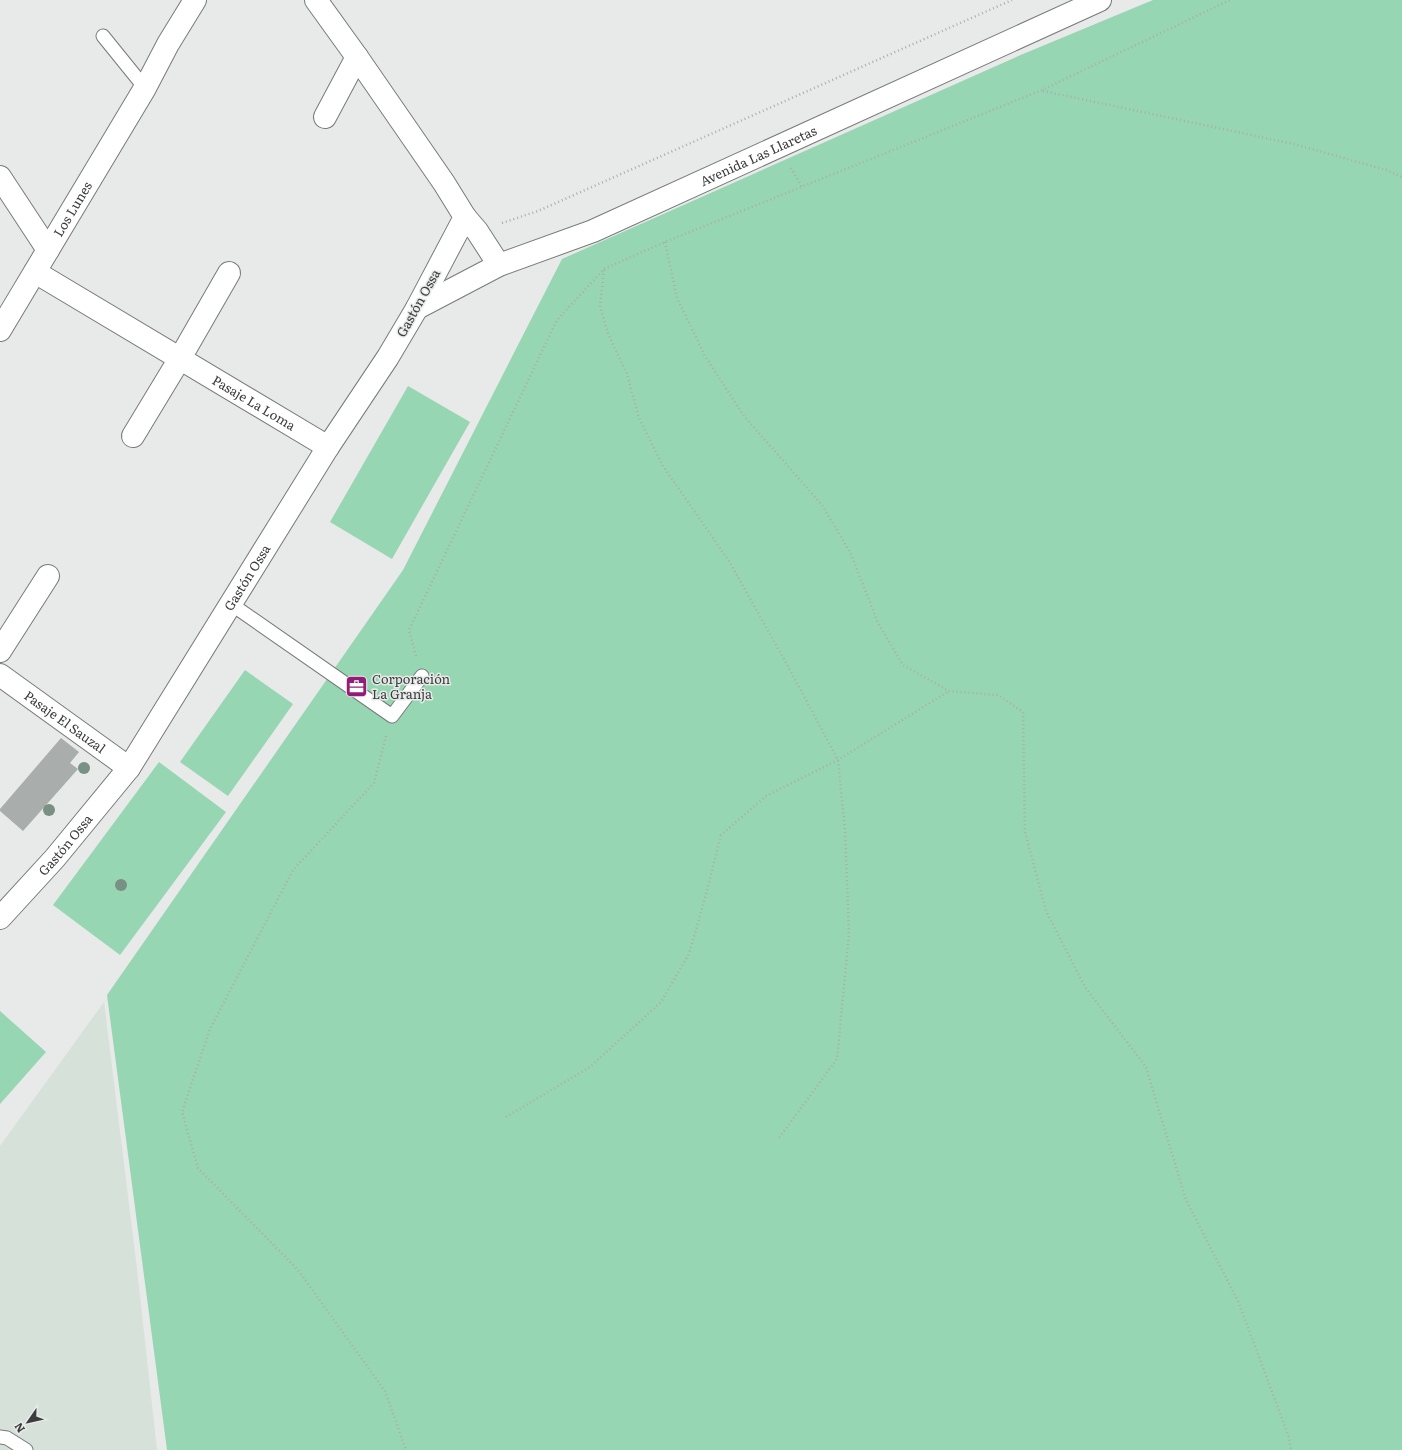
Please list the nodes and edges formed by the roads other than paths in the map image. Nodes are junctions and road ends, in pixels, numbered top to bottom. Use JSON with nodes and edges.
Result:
{"nodes":[{"id":1,"x":195,"y":0,"type":"edge"},
{"id":2,"x":316,"y":0,"type":"edge"},
{"id":3,"x":1100,"y":0,"type":"edge"},
{"id":4,"x":103,"y":36,"type":"dead end"},
{"id":5,"x":357,"y":57,"type":"junction"},
{"id":6,"x":145,"y":88,"type":"junction"},
{"id":7,"x":325,"y":117,"type":"dead end"},
{"id":8,"x":0,"y":177,"type":"edge"},
{"id":9,"x":471,"y":224,"type":"junction"},
{"id":10,"x":48,"y":250,"type":"junction"},
{"id":11,"x":499,"y":265,"type":"junction"},
{"id":12,"x":35,"y":272,"type":"junction"},
{"id":13,"x":228,"y":272,"type":"dead end"},
{"id":14,"x":417,"y":308,"type":"junction"},
{"id":15,"x":0,"y":330,"type":"edge"},
{"id":16,"x":179,"y":360,"type":"junction"},
{"id":17,"x":133,"y":436,"type":"dead end"},
{"id":18,"x":328,"y":447,"type":"junction"},
{"id":19,"x":48,"y":576,"type":"dead end"},
{"id":20,"x":231,"y":604,"type":"junction"},
{"id":21,"x":0,"y":651,"type":"edge"},
{"id":22,"x":0,"y":675,"type":"edge"},
{"id":23,"x":422,"y":676,"type":"road end"},
{"id":24,"x":129,"y":768,"type":"junction"},
{"id":25,"x":0,"y":918,"type":"edge"},
{"id":26,"x":0,"y":1437,"type":"edge"},
{"id":27,"x":26,"y":1450,"type":"edge"}],
"edges":[{"from":1,"to":6,"type":"street","name":"Los Lunes"},
{"from":2,"to":5,"type":"street"},
{"from":3,"to":11,"type":"street","name":"Avenida Las Llaretas"},
{"from":4,"to":6,"type":"lane"},
{"from":5,"to":7,"type":"street"},
{"from":5,"to":9,"type":"street"},
{"from":6,"to":10,"type":"street","name":"Los Lunes"},
{"from":8,"to":10,"type":"street"},
{"from":9,"to":11,"type":"street"},
{"from":9,"to":14,"type":"street","name":"Gastón Ossa"},
{"from":10,"to":12,"type":"street","name":"Los Lunes"},
{"from":11,"to":14,"type":"street","name":"Avenida Las Llaretas"},
{"from":12,"to":15,"type":"street","name":"Los Lunes"},
{"from":12,"to":16,"type":"street","name":"Pasaje La Loma"},
{"from":13,"to":16,"type":"street"},
{"from":14,"to":18,"type":"street","name":"Gastón Ossa"},
{"from":16,"to":17,"type":"street"},
{"from":16,"to":18,"type":"street","name":"Pasaje La Loma"},
{"from":18,"to":20,"type":"street","name":"Gastón Ossa"},
{"from":19,"to":21,"type":"street"},
{"from":20,"to":23,"type":"lane"},
{"from":20,"to":24,"type":"street","name":"Gastón Ossa"},
{"from":22,"to":24,"type":"street","name":"Pasaje El Sauzal"},
{"from":24,"to":25,"type":"street","name":"Gastón Ossa"},
{"from":26,"to":27,"type":"lane"}]}
